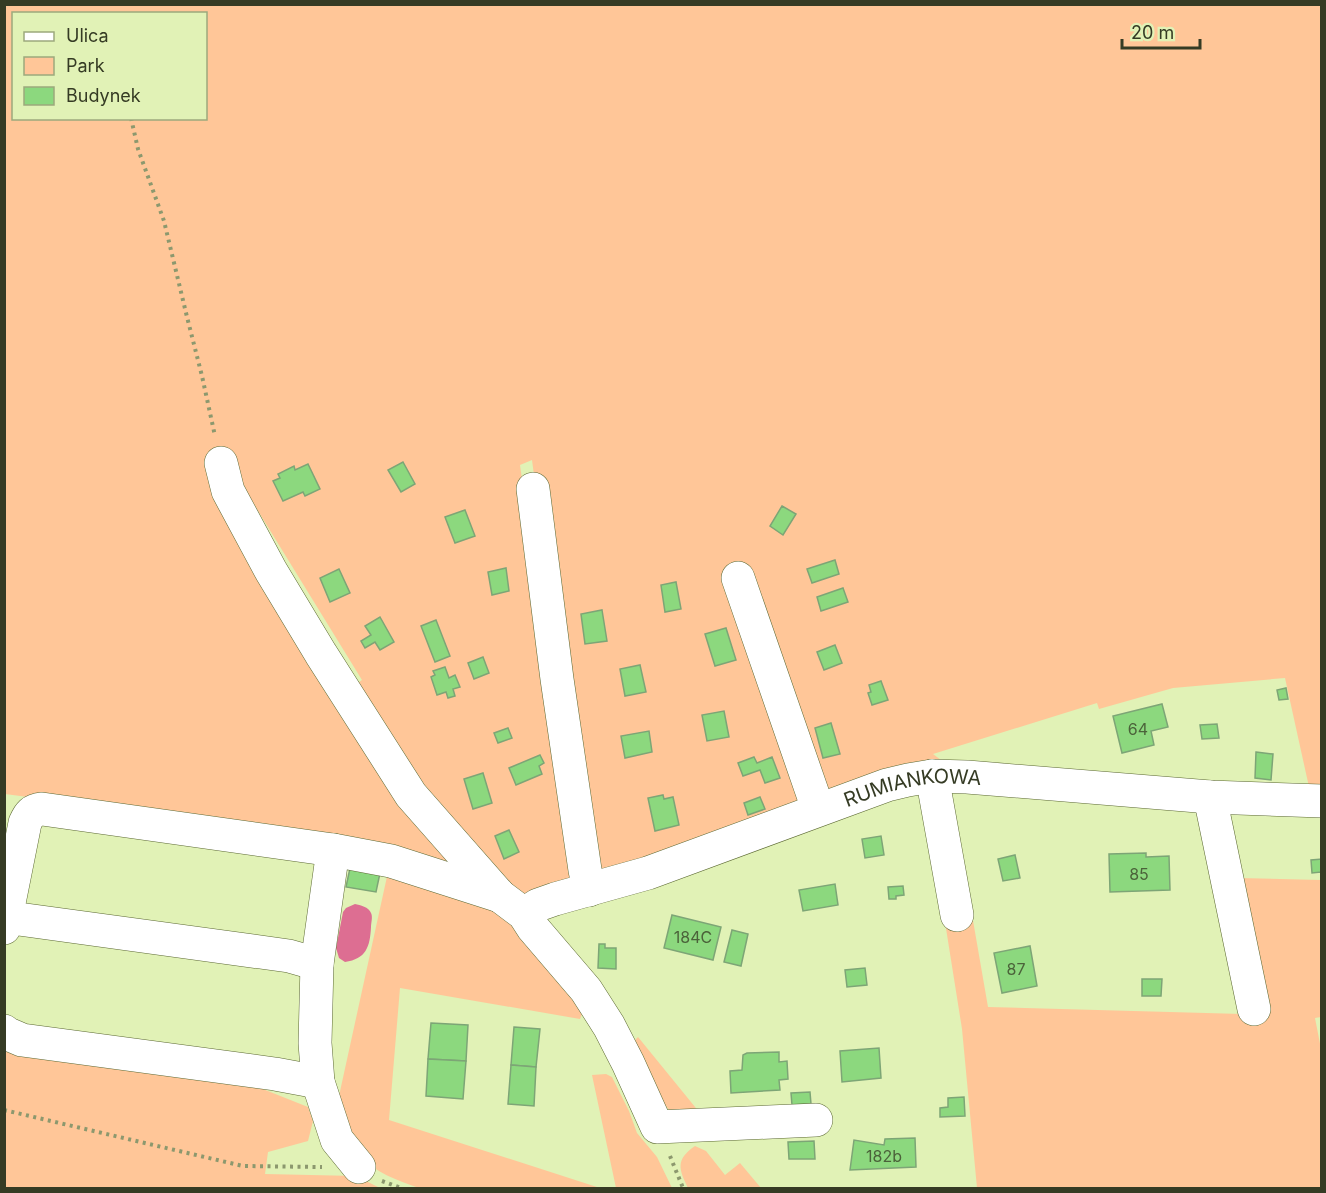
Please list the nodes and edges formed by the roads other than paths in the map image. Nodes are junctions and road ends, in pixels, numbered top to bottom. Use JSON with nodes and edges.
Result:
{"nodes":[{"id":1,"x":221,"y":464,"type":"road end"},
{"id":2,"x":532,"y":489,"type":"dead end"},
{"id":3,"x":738,"y":578,"type":"dead end"},
{"id":4,"x":932,"y":777,"type":"junction"},
{"id":5,"x":1210,"y":797,"type":"junction"},
{"id":6,"x":1322,"y":801,"type":"edge"},
{"id":7,"x":818,"y":809,"type":"junction"},
{"id":8,"x":333,"y":850,"type":"junction"},
{"id":9,"x":589,"y":890,"type":"junction"},
{"id":10,"x":512,"y":905,"type":"junction"},
{"id":11,"x":957,"y":915,"type":"dead end"},
{"id":12,"x":5,"y":921,"type":"edge"},
{"id":13,"x":317,"y":964,"type":"junction"},
{"id":14,"x":1254,"y":1009,"type":"dead end"},
{"id":15,"x":4,"y":1031,"type":"edge"},
{"id":16,"x":318,"y":1082,"type":"junction"},
{"id":17,"x":816,"y":1120,"type":"dead end"},
{"id":18,"x":359,"y":1167,"type":"road end"}],
"edges":[{"from":1,"to":10,"type":"street"},
{"from":2,"to":9,"type":"street"},
{"from":3,"to":7,"type":"street"},
{"from":4,"to":5,"type":"street","name":"RUMIANKOWA"},
{"from":4,"to":7,"type":"street","name":"RUMIANKOWA"},
{"from":4,"to":11,"type":"street"},
{"from":5,"to":6,"type":"street","name":"RUMIANKOWA"},
{"from":5,"to":14,"type":"street"},
{"from":7,"to":9,"type":"street","name":"RUMIANKOWA"},
{"from":8,"to":10,"type":"street"},
{"from":8,"to":12,"type":"street"},
{"from":8,"to":13,"type":"street"},
{"from":9,"to":10,"type":"street","name":"RUMIANKOWA"},
{"from":10,"to":17,"type":"street"},
{"from":12,"to":13,"type":"street"},
{"from":13,"to":16,"type":"street"},
{"from":15,"to":16,"type":"street"},
{"from":16,"to":18,"type":"street"}]}
